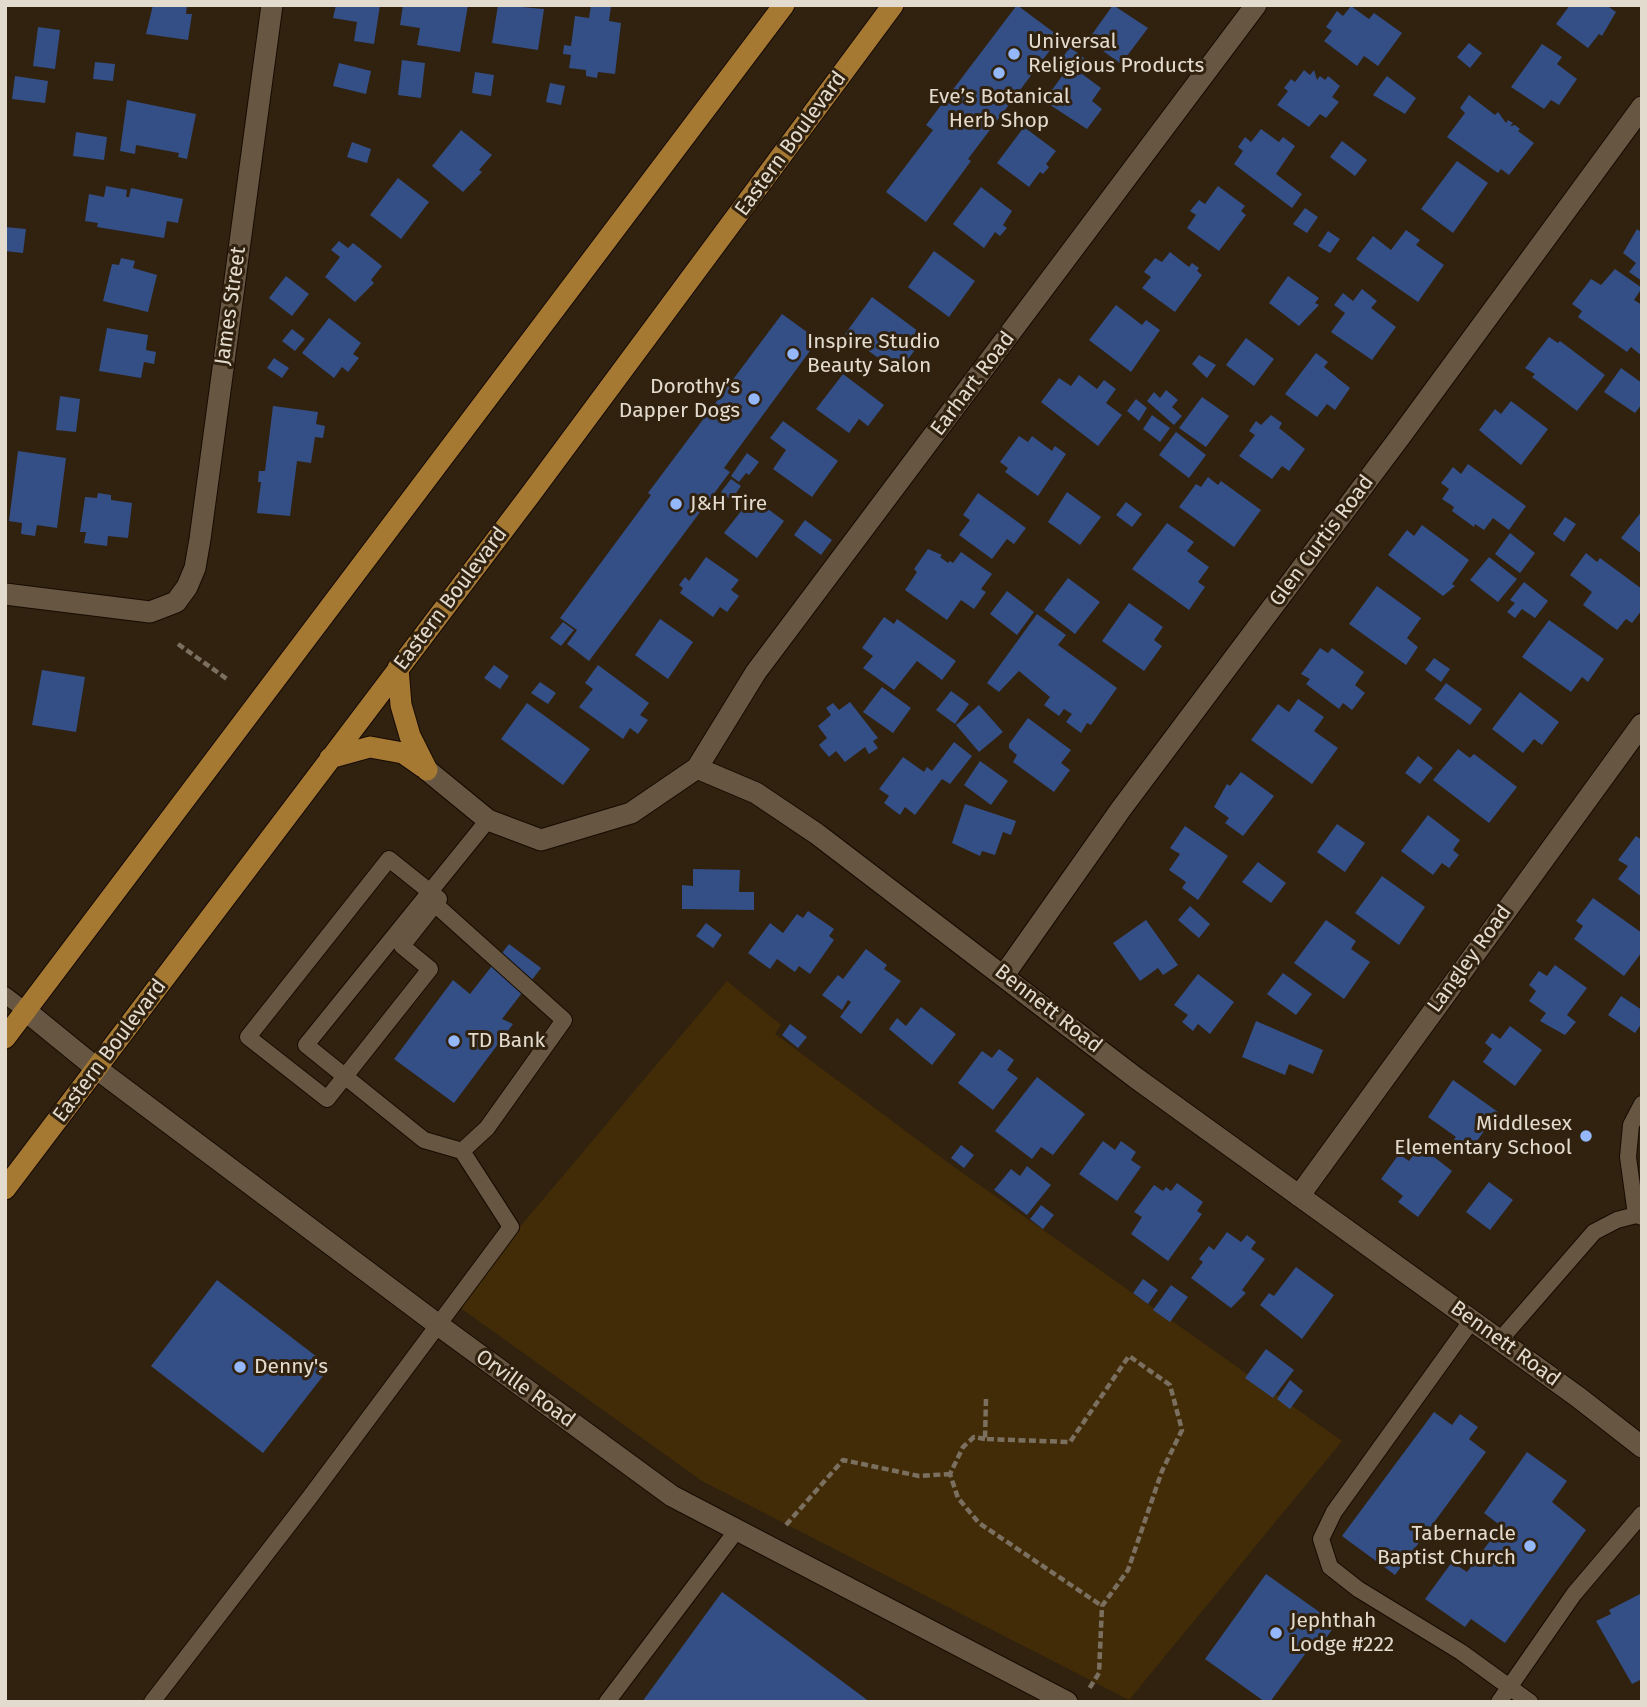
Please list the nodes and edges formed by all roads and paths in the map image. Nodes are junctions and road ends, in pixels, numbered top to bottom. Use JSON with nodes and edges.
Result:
{"nodes":[{"id":1,"x":272,"y":5,"type":"edge"},
{"id":2,"x":784,"y":5,"type":"edge"},
{"id":3,"x":893,"y":5,"type":"edge"},
{"id":4,"x":1256,"y":5,"type":"edge"},
{"id":5,"x":1642,"y":107,"type":"edge"},
{"id":6,"x":5,"y":594,"type":"edge"},
{"id":7,"x":178,"y":644,"type":"dead end"},
{"id":8,"x":398,"y":668,"type":"junction"},
{"id":9,"x":227,"y":679,"type":"dead end"},
{"id":10,"x":1642,"y":724,"type":"edge"},
{"id":11,"x":330,"y":758,"type":"junction"},
{"id":12,"x":697,"y":768,"type":"junction"},
{"id":13,"x":427,"y":770,"type":"junction"},
{"id":14,"x":488,"y":820,"type":"junction"},
{"id":15,"x":426,"y":897,"type":"junction"},
{"id":16,"x":1004,"y":975,"type":"junction"},
{"id":17,"x":5,"y":995,"type":"edge"},
{"id":18,"x":26,"y":1011,"type":"junction"},
{"id":19,"x":5,"y":1038,"type":"edge"},
{"id":20,"x":96,"y":1068,"type":"junction"},
{"id":21,"x":345,"y":1076,"type":"junction"},
{"id":22,"x":1642,"y":1104,"type":"edge"},
{"id":23,"x":462,"y":1151,"type":"junction"},
{"id":24,"x":5,"y":1189,"type":"edge"},
{"id":25,"x":1299,"y":1196,"type":"junction"},
{"id":26,"x":1639,"y":1216,"type":"edge"},
{"id":27,"x":1472,"y":1320,"type":"junction"},
{"id":28,"x":437,"y":1324,"type":"junction"},
{"id":29,"x":1500,"y":1340,"type":"junction"},
{"id":30,"x":986,"y":1399,"type":"dead end"},
{"id":31,"x":985,"y":1439,"type":"junction"},
{"id":32,"x":1642,"y":1447,"type":"edge"},
{"id":33,"x":950,"y":1474,"type":"junction"},
{"id":34,"x":1642,"y":1514,"type":"edge"},
{"id":35,"x":737,"y":1530,"type":"junction"},
{"id":36,"x":769,"y":1547,"type":"junction"},
{"id":37,"x":1102,"y":1606,"type":"junction"},
{"id":38,"x":1510,"y":1689,"type":"junction"},
{"id":39,"x":1087,"y":1692,"type":"dead end"},
{"id":40,"x":1057,"y":1699,"type":"edge"},
{"id":41,"x":152,"y":1702,"type":"edge"},
{"id":42,"x":607,"y":1702,"type":"edge"},
{"id":43,"x":1499,"y":1702,"type":"edge"},
{"id":44,"x":1530,"y":1702,"type":"edge"}],
"edges":[{"from":1,"to":6,"type":"street","name":"James Street"},
{"from":2,"to":18,"type":"main road"},
{"from":3,"to":8,"type":"main road","name":"Eastern Boulevard"},
{"from":4,"to":12,"type":"street","name":"Earhart Road"},
{"from":5,"to":16,"type":"street","name":"Glen Curtis Road"},
{"from":7,"to":9,"type":"path"},
{"from":8,"to":11,"type":"main road","name":"Eastern Boulevard"},
{"from":8,"to":13,"type":"main road"},
{"from":10,"to":25,"type":"street","name":"Langley Road"},
{"from":11,"to":13,"type":"main road"},
{"from":11,"to":20,"type":"main road","name":"Eastern Boulevard"},
{"from":12,"to":14,"type":"street"},
{"from":12,"to":16,"type":"street","name":"Bennett Road"},
{"from":13,"to":14,"type":"street"},
{"from":14,"to":15,"type":"lane"},
{"from":15,"to":21,"type":"lane"},
{"from":15,"to":23,"type":"lane"},
{"from":16,"to":25,"type":"street","name":"Bennett Road"},
{"from":17,"to":18,"type":"lane"},
{"from":18,"to":19,"type":"main road"},
{"from":18,"to":20,"type":"street","name":"Orville Road"},
{"from":20,"to":24,"type":"main road","name":"Eastern Boulevard"},
{"from":20,"to":28,"type":"street","name":"Orville Road"},
{"from":21,"to":21,"type":"lane"},
{"from":21,"to":23,"type":"lane"},
{"from":22,"to":26,"type":"lane"},
{"from":23,"to":28,"type":"lane"},
{"from":25,"to":27,"type":"street","name":"Bennett Road"},
{"from":26,"to":29,"type":"lane"},
{"from":27,"to":29,"type":"street","name":"Bennett Road"},
{"from":27,"to":38,"type":"lane"},
{"from":28,"to":35,"type":"street","name":"Orville Road"},
{"from":28,"to":41,"type":"lane"},
{"from":29,"to":32,"type":"street","name":"Bennett Road"},
{"from":30,"to":31,"type":"path"},
{"from":31,"to":33,"type":"path"},
{"from":31,"to":37,"type":"path"},
{"from":33,"to":36,"type":"path"},
{"from":33,"to":37,"type":"path"},
{"from":34,"to":38,"type":"lane"},
{"from":35,"to":36,"type":"street","name":"Orville Road"},
{"from":35,"to":42,"type":"lane"},
{"from":36,"to":40,"type":"street","name":"Orville Road"},
{"from":37,"to":39,"type":"path"},
{"from":38,"to":43,"type":"lane"},
{"from":38,"to":44,"type":"lane"}]}
